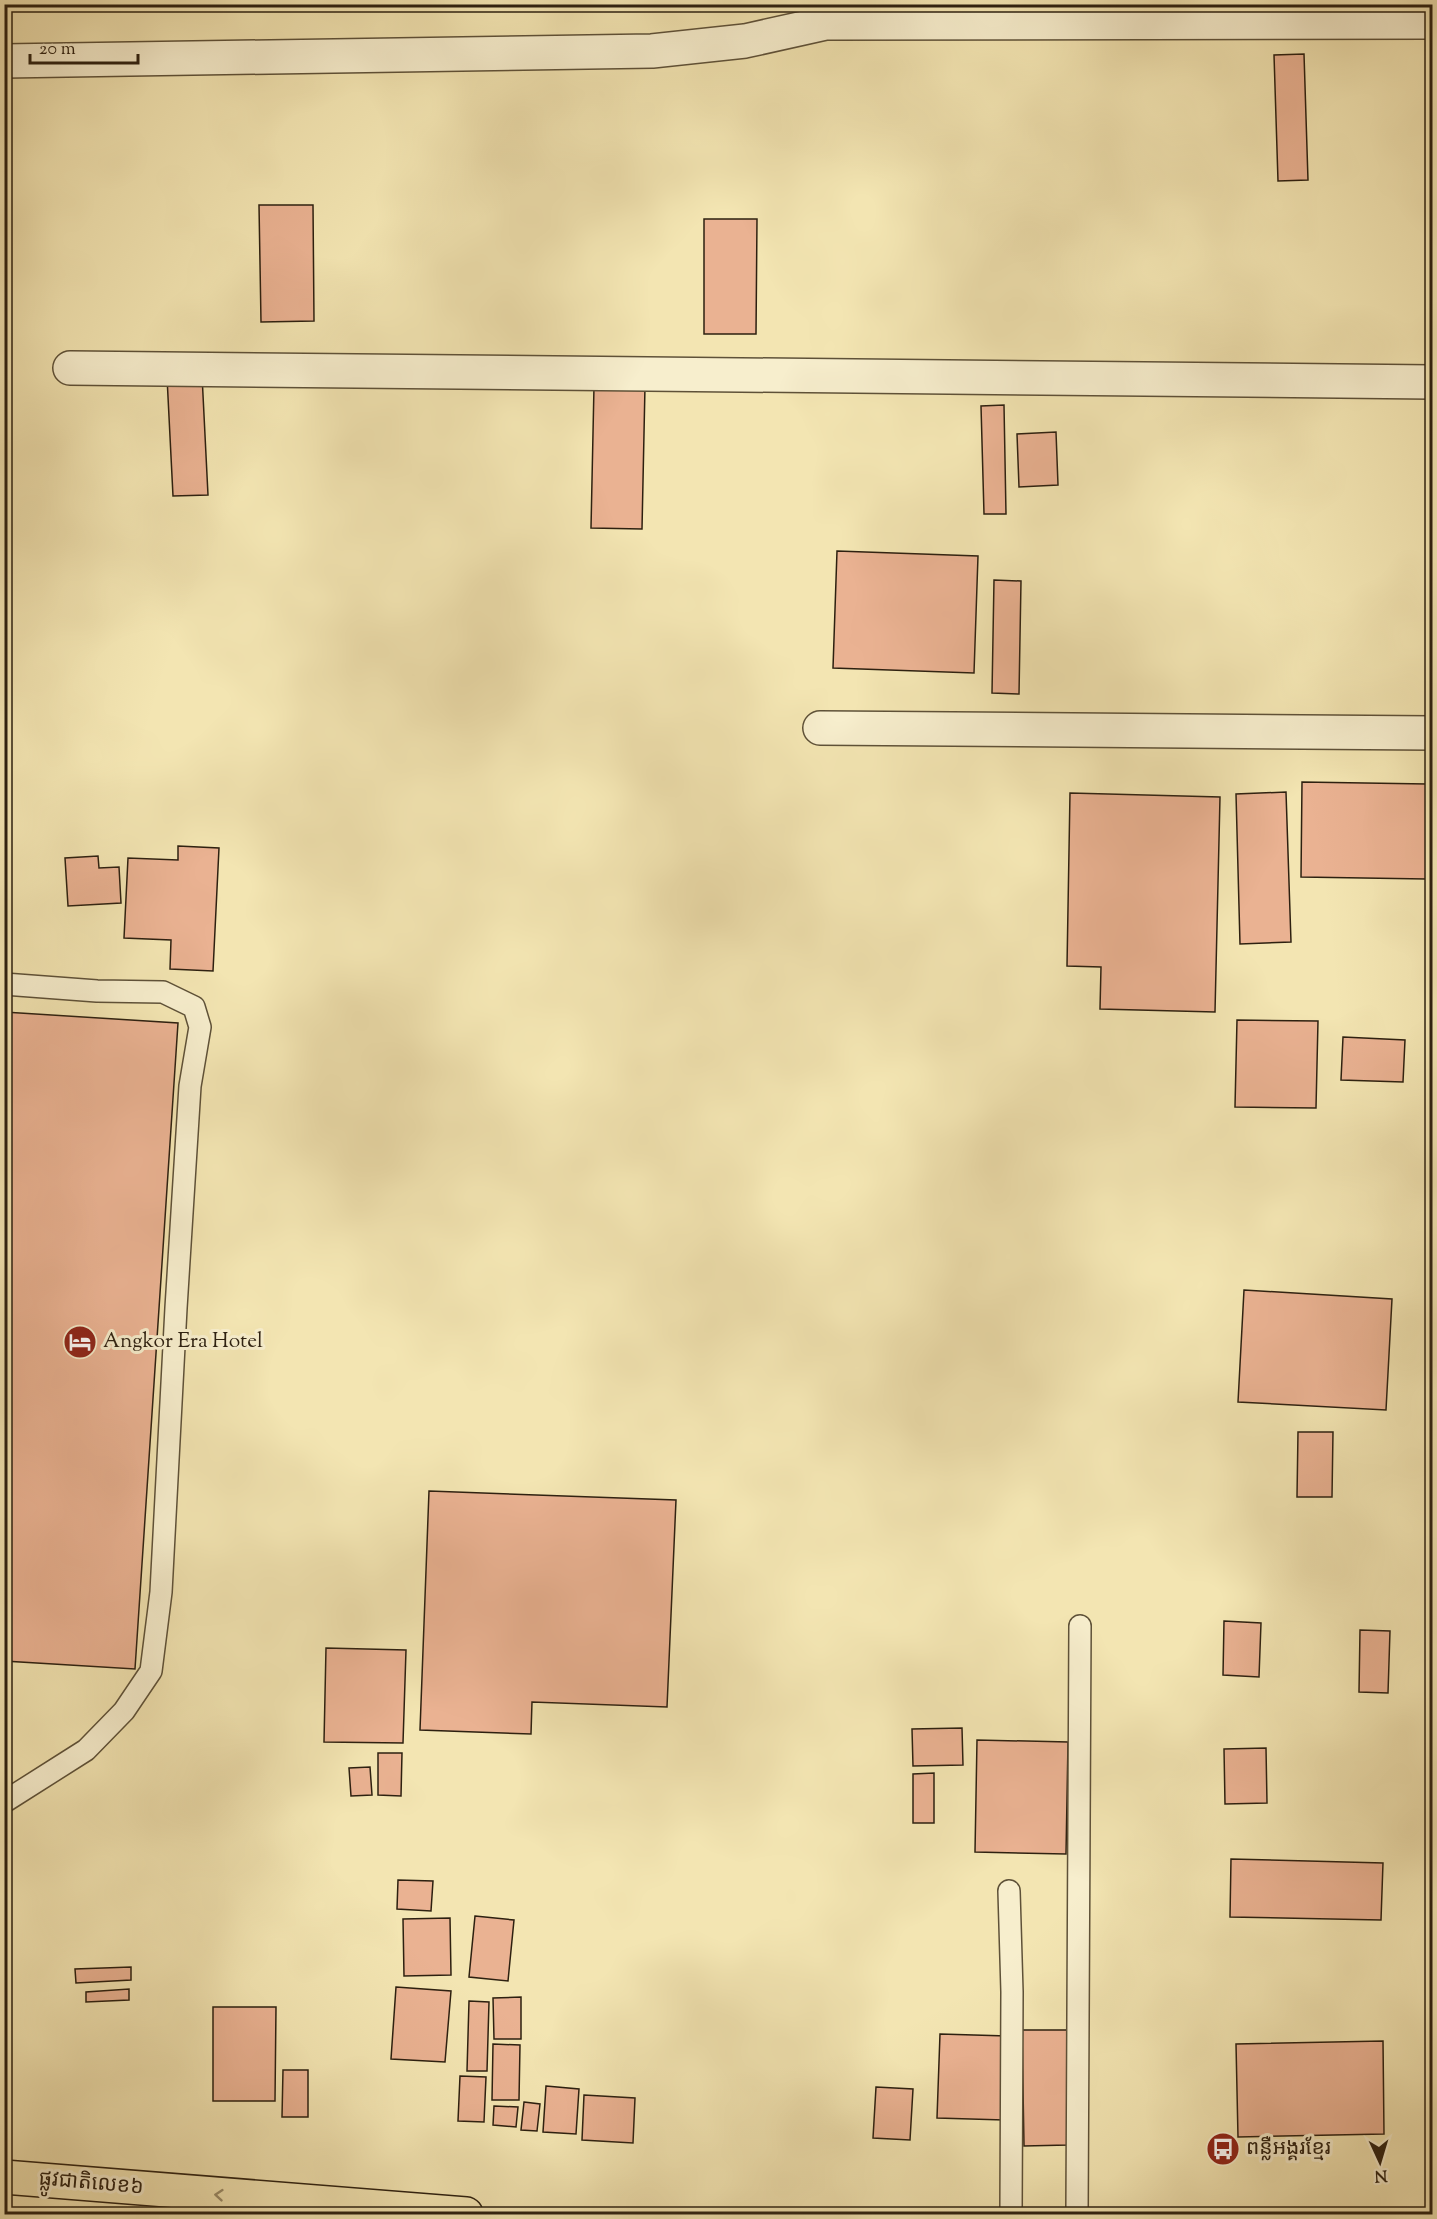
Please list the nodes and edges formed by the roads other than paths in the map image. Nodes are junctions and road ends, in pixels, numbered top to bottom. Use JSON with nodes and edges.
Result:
{"nodes":[{"id":1,"x":1432,"y":22,"type":"edge"},
{"id":2,"x":4,"y":61,"type":"edge"},
{"id":3,"x":70,"y":368,"type":"dead end"},
{"id":4,"x":1432,"y":382,"type":"edge"},
{"id":5,"x":820,"y":728,"type":"dead end"},
{"id":6,"x":1432,"y":733,"type":"edge"},
{"id":7,"x":4,"y":984,"type":"edge"},
{"id":8,"x":1080,"y":1626,"type":"dead end"},
{"id":9,"x":4,"y":1802,"type":"edge"},
{"id":10,"x":1009,"y":1891,"type":"dead end"},
{"id":11,"x":4,"y":2177,"type":"edge"},
{"id":12,"x":466,"y":2214,"type":"edge"},
{"id":13,"x":1011,"y":2214,"type":"edge"},
{"id":14,"x":1077,"y":2214,"type":"edge"}],
"edges":[{"from":1,"to":2,"type":"street"},
{"from":3,"to":4,"type":"street"},
{"from":5,"to":6,"type":"street"},
{"from":7,"to":9,"type":"lane"},
{"from":8,"to":14,"type":"lane"},
{"from":10,"to":13,"type":"lane"},
{"from":12,"to":11,"type":"highway","name":"ផ្លូវជាតិលេខ៦","one_way":true}]}
